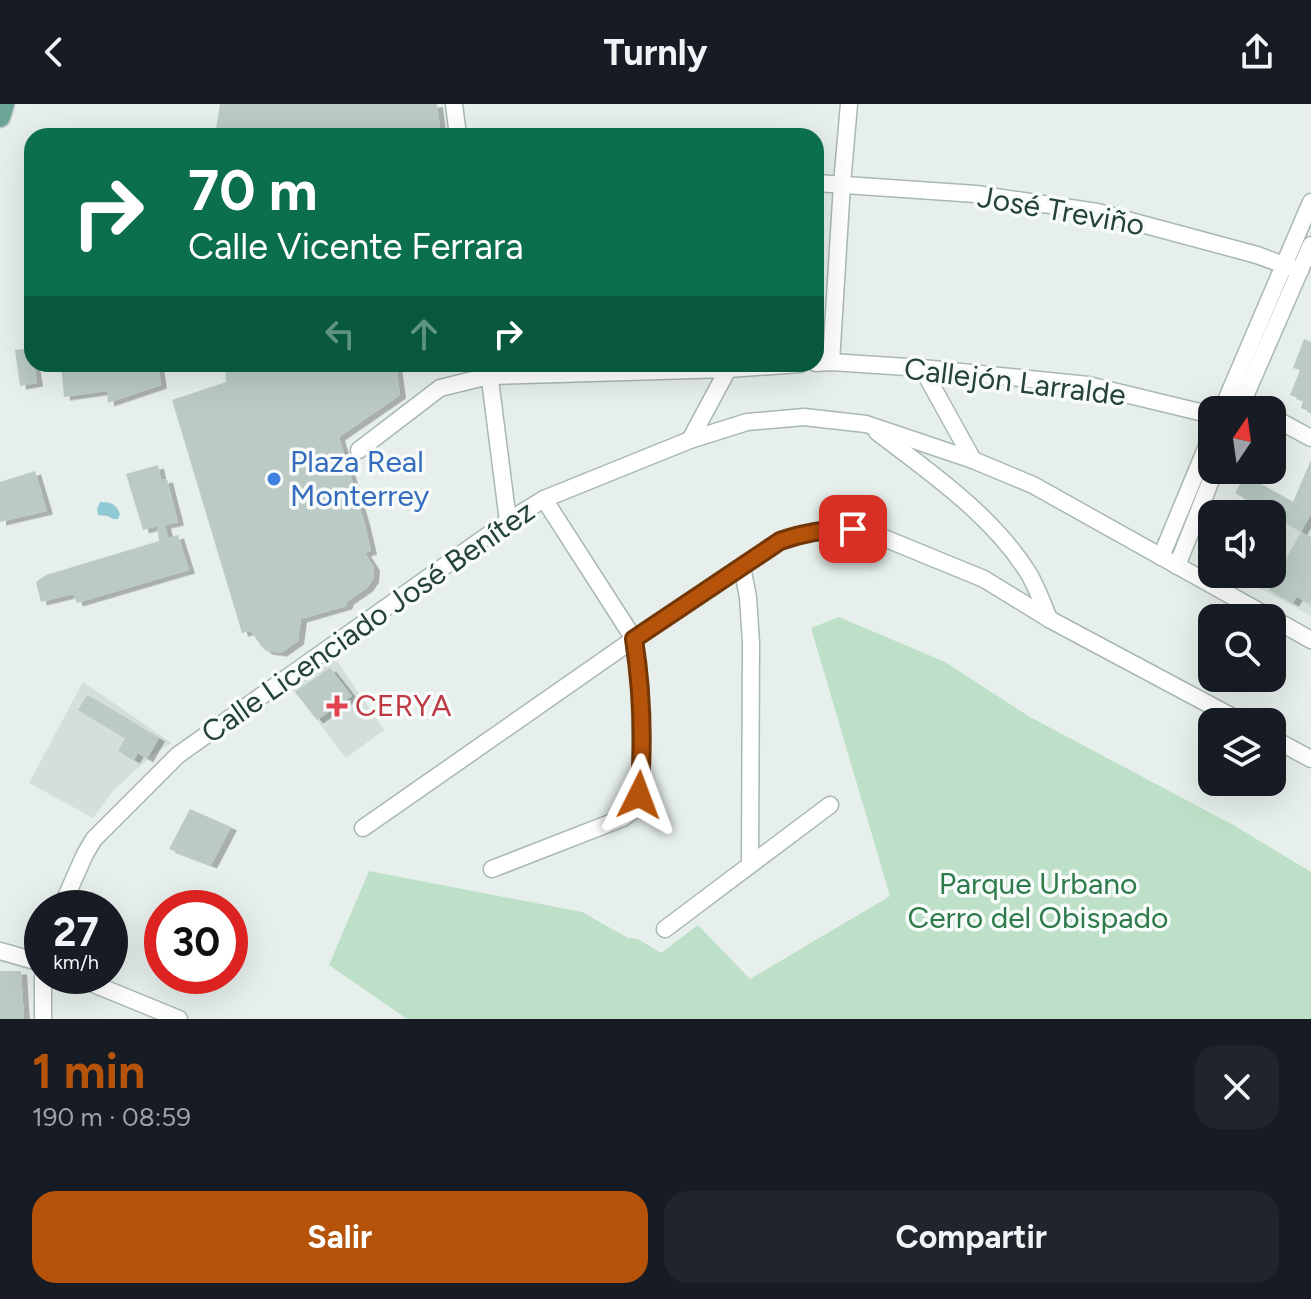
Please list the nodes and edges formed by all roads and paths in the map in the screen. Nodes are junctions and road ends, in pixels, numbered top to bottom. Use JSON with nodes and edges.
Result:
{"nodes":[{"id":1,"x":4,"y":104,"type":"edge"},
{"id":2,"x":454,"y":104,"type":"edge"},
{"id":3,"x":849,"y":104,"type":"edge"},
{"id":4,"x":0,"y":117,"type":"edge"},
{"id":5,"x":457,"y":128,"type":"edge"},
{"id":6,"x":824,"y":183,"type":"edge"},
{"id":7,"x":842,"y":184,"type":"junction"},
{"id":8,"x":1311,"y":202,"type":"edge"},
{"id":9,"x":1311,"y":245,"type":"edge"},
{"id":10,"x":1284,"y":264,"type":"junction"},
{"id":11,"x":1300,"y":271,"type":"junction"},
{"id":12,"x":824,"y":362,"type":"edge"},
{"id":13,"x":922,"y":368,"type":"junction"},
{"id":14,"x":483,"y":372,"type":"edge"},
{"id":15,"x":488,"y":372,"type":"edge"},
{"id":16,"x":726,"y":372,"type":"edge"},
{"id":17,"x":1239,"y":396,"type":"edge"},
{"id":18,"x":1239,"y":396,"type":"edge"},
{"id":19,"x":1198,"y":412,"type":"edge"},
{"id":20,"x":866,"y":424,"type":"junction"},
{"id":21,"x":1286,"y":425,"type":"edge"},
{"id":22,"x":1311,"y":438,"type":"edge"},
{"id":23,"x":690,"y":440,"type":"junction"},
{"id":24,"x":359,"y":450,"type":"dead end"},
{"id":25,"x":973,"y":460,"type":"junction"},
{"id":26,"x":1198,"y":468,"type":"edge"},
{"id":27,"x":1209,"y":484,"type":"edge"},
{"id":28,"x":544,"y":499,"type":"junction"},
{"id":29,"x":508,"y":521,"type":"junction"},
{"id":30,"x":1161,"y":557,"type":"junction"},
{"id":31,"x":1177,"y":566,"type":"junction"},
{"id":32,"x":742,"y":567,"type":"junction"},
{"id":33,"x":1246,"y":604,"type":"edge"},
{"id":34,"x":1049,"y":619,"type":"junction"},
{"id":35,"x":1286,"y":626,"type":"edge"},
{"id":36,"x":634,"y":639,"type":"junction"},
{"id":37,"x":1311,"y":640,"type":"edge"},
{"id":38,"x":1216,"y":708,"type":"edge"},
{"id":39,"x":1286,"y":746,"type":"edge"},
{"id":40,"x":1311,"y":759,"type":"edge"},
{"id":41,"x":830,"y":805,"type":"dead end"},
{"id":42,"x":363,"y":828,"type":"dead end"},
{"id":43,"x":750,"y":864,"type":"junction"},
{"id":44,"x":492,"y":869,"type":"dead end"},
{"id":45,"x":69,"y":890,"type":"edge"},
{"id":46,"x":665,"y":929,"type":"dead end"},
{"id":47,"x":0,"y":951,"type":"edge"},
{"id":48,"x":24,"y":958,"type":"edge"},
{"id":49,"x":43,"y":994,"type":"edge"},
{"id":50,"x":118,"y":994,"type":"edge"},
{"id":51,"x":43,"y":1019,"type":"edge"},
{"id":52,"x":179,"y":1019,"type":"edge"}],
"edges":[{"from":1,"to":4,"type":"main road"},
{"from":2,"to":5,"type":"street"},
{"from":3,"to":7,"type":"street"},
{"from":6,"to":7,"type":"street","name":"José Treviño"},
{"from":7,"to":10,"type":"street","name":"José Treviño"},
{"from":7,"to":12,"type":"street"},
{"from":8,"to":10,"type":"street"},
{"from":9,"to":11,"type":"street"},
{"from":10,"to":11,"type":"street","name":"José Treviño"},
{"from":10,"to":17,"type":"street"},
{"from":11,"to":18,"type":"street"},
{"from":12,"to":13,"type":"street","name":"Callejón Larralde"},
{"from":13,"to":19,"type":"street","name":"Callejón Larralde"},
{"from":13,"to":25,"type":"street"},
{"from":14,"to":24,"type":"street"},
{"from":15,"to":29,"type":"street"},
{"from":16,"to":23,"type":"street"},
{"from":20,"to":23,"type":"street","name":"Calle Licenciado José Benítez"},
{"from":20,"to":25,"type":"street","name":"Calle Licenciado José Benítez"},
{"from":20,"to":34,"type":"street"},
{"from":21,"to":22,"type":"street"},
{"from":23,"to":28,"type":"street","name":"Calle Licenciado José Benítez"},
{"from":25,"to":30,"type":"street","name":"Calle Licenciado José Benítez"},
{"from":26,"to":30,"type":"street"},
{"from":27,"to":31,"type":"street"},
{"from":28,"to":29,"type":"street","name":"Calle Licenciado José Benítez"},
{"from":28,"to":36,"type":"street"},
{"from":29,"to":45,"type":"street","name":"Calle Licenciado José Benítez"},
{"from":30,"to":31,"type":"street","name":"Calle Licenciado José Benítez"},
{"from":31,"to":33,"type":"street","name":"Calle Licenciado José Benítez"},
{"from":32,"to":34,"type":"street"},
{"from":32,"to":36,"type":"street"},
{"from":32,"to":43,"type":"street"},
{"from":34,"to":38,"type":"street"},
{"from":35,"to":37,"type":"street","name":"Calle Licenciado José Benítez"},
{"from":36,"to":42,"type":"street"},
{"from":36,"to":44,"type":"street"},
{"from":39,"to":40,"type":"street"},
{"from":41,"to":43,"type":"street"},
{"from":43,"to":46,"type":"street"},
{"from":47,"to":48,"type":"street"},
{"from":49,"to":51,"type":"street"},
{"from":50,"to":52,"type":"street"}]}
